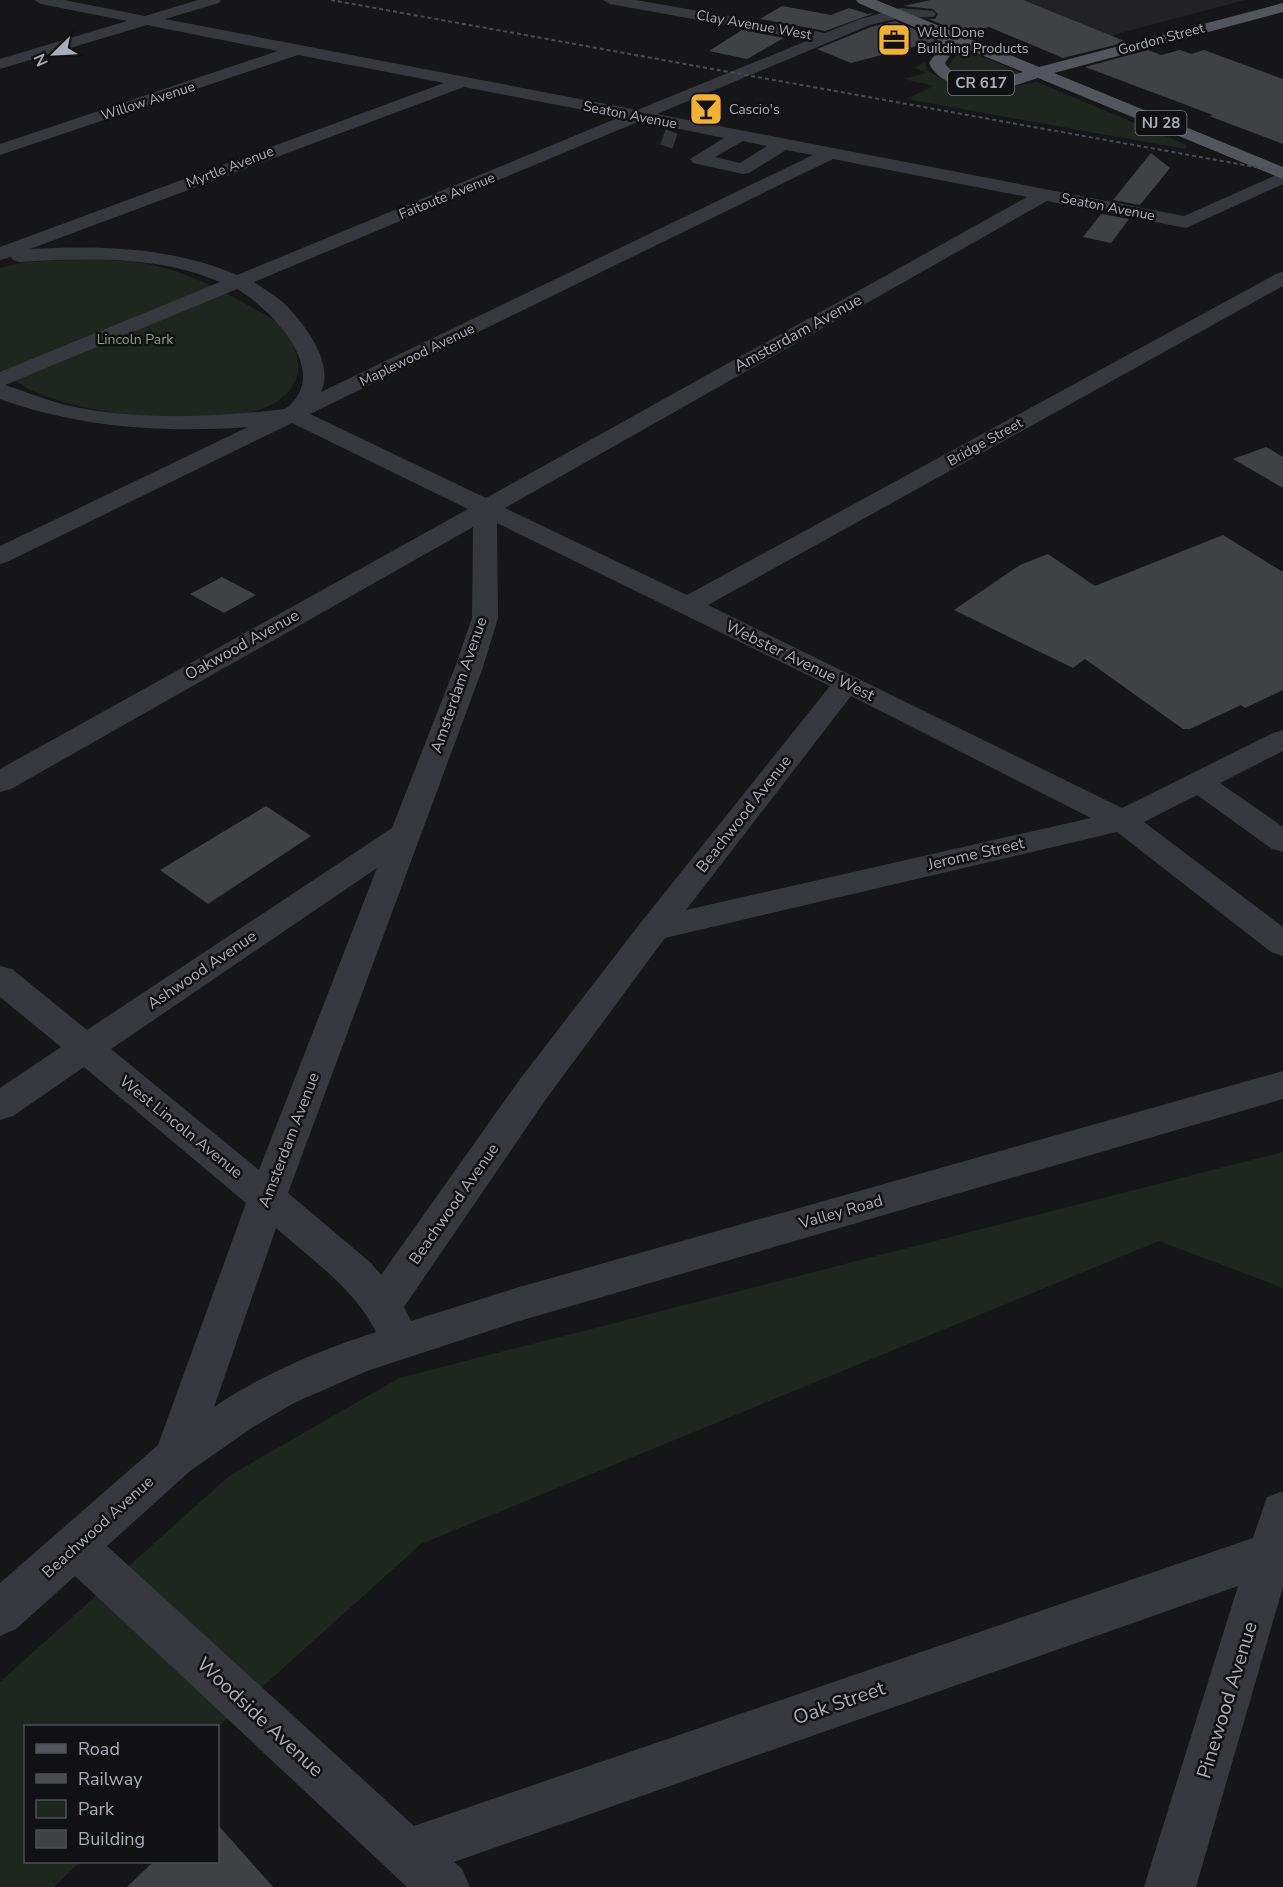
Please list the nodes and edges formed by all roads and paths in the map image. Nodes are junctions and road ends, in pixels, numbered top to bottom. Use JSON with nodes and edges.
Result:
{"nodes":[{"id":1,"x":41,"y":0,"type":"edge"},
{"id":2,"x":214,"y":0,"type":"edge"},
{"id":3,"x":610,"y":0,"type":"edge"},
{"id":4,"x":693,"y":0,"type":"edge"},
{"id":5,"x":863,"y":0,"type":"edge"},
{"id":6,"x":894,"y":7,"type":"edge"},
{"id":7,"x":1283,"y":7,"type":"edge"},
{"id":8,"x":730,"y":10,"type":"junction"},
{"id":9,"x":928,"y":14,"type":"joint"},
{"id":10,"x":144,"y":21,"type":"junction"},
{"id":11,"x":937,"y":31,"type":"junction"},
{"id":12,"x":827,"y":38,"type":"junction"},
{"id":13,"x":295,"y":50,"type":"junction"},
{"id":14,"x":0,"y":64,"type":"edge"},
{"id":15,"x":1057,"y":67,"type":"junction"},
{"id":16,"x":1039,"y":72,"type":"junction"},
{"id":17,"x":461,"y":82,"type":"junction"},
{"id":18,"x":640,"y":117,"type":"junction"},
{"id":19,"x":621,"y":124,"type":"junction"},
{"id":20,"x":741,"y":135,"type":"junction"},
{"id":21,"x":663,"y":137,"type":"tunnel mouth"},
{"id":22,"x":784,"y":143,"type":"junction"},
{"id":23,"x":693,"y":146,"type":"tunnel mouth"},
{"id":24,"x":0,"y":150,"type":"edge"},
{"id":25,"x":712,"y":152,"type":"junction"},
{"id":26,"x":833,"y":152,"type":"junction"},
{"id":27,"x":1283,"y":158,"type":"edge"},
{"id":28,"x":1283,"y":176,"type":"edge"},
{"id":29,"x":1045,"y":194,"type":"junction"},
{"id":30,"x":0,"y":256,"type":"edge"},
{"id":31,"x":1283,"y":278,"type":"edge"},
{"id":32,"x":239,"y":281,"type":"junction"},
{"id":33,"x":0,"y":380,"type":"edge"},
{"id":34,"x":0,"y":391,"type":"edge"},
{"id":35,"x":294,"y":415,"type":"junction"},
{"id":36,"x":485,"y":509,"type":"junction"},
{"id":37,"x":0,"y":556,"type":"edge"},
{"id":38,"x":687,"y":606,"type":"junction"},
{"id":39,"x":847,"y":683,"type":"junction"},
{"id":40,"x":1283,"y":740,"type":"edge"},
{"id":41,"x":0,"y":782,"type":"edge"},
{"id":42,"x":1198,"y":782,"type":"junction"},
{"id":43,"x":1122,"y":820,"type":"junction"},
{"id":44,"x":404,"y":836,"type":"junction"},
{"id":45,"x":1283,"y":842,"type":"edge"},
{"id":46,"x":654,"y":929,"type":"junction"},
{"id":47,"x":1283,"y":944,"type":"edge"},
{"id":48,"x":0,"y":978,"type":"edge"},
{"id":49,"x":84,"y":1048,"type":"junction"},
{"id":50,"x":1283,"y":1085,"type":"edge"},
{"id":51,"x":0,"y":1106,"type":"edge"},
{"id":52,"x":267,"y":1198,"type":"junction"},
{"id":53,"x":392,"y":1323,"type":"junction"},
{"id":54,"x":175,"y":1457,"type":"junction"},
{"id":55,"x":1277,"y":1533,"type":"edge"},
{"id":56,"x":76,"y":1547,"type":"junction"},
{"id":57,"x":0,"y":1613,"type":"edge"},
{"id":58,"x":408,"y":1853,"type":"junction"},
{"id":59,"x":444,"y":1887,"type":"edge"},
{"id":60,"x":1170,"y":1887,"type":"edge"}],
"edges":[{"from":1,"to":10,"type":"street","name":"Seaton Avenue"},
{"from":2,"to":10,"type":"street"},
{"from":3,"to":8,"type":"street","name":"Clay Avenue West"},
{"from":4,"to":8,"type":"street"},
{"from":5,"to":6,"type":"main road","number":"NJ 28"},
{"from":6,"to":9,"type":"street","name":"Faitoute Avenue"},
{"from":6,"to":11,"type":"main road","number":"NJ 28"},
{"from":6,"to":12,"type":"street","name":"Faitoute Avenue"},
{"from":7,"to":15,"type":"main road","name":"Gordon Street","number":"CR 617"},
{"from":8,"to":12,"type":"street","name":"Clay Avenue West"},
{"from":9,"to":15,"type":"main road","number":"NJ 28"},
{"from":10,"to":13,"type":"street","name":"Seaton Avenue"},
{"from":10,"to":14,"type":"street"},
{"from":11,"to":16,"type":"main road","number":"NJ 28"},
{"from":11,"to":16,"type":"main road","number":"CR 617"},
{"from":12,"to":18,"type":"street","name":"Faitoute Avenue"},
{"from":13,"to":17,"type":"street","name":"Seaton Avenue"},
{"from":13,"to":24,"type":"street","name":"Willow Avenue"},
{"from":15,"to":16,"type":"main road","name":"Gordon Street","number":"CR 617"},
{"from":15,"to":27,"type":"main road","number":"NJ 28"},
{"from":16,"to":28,"type":"main road","number":"NJ 28"},
{"from":17,"to":18,"type":"street","name":"Seaton Avenue"},
{"from":17,"to":30,"type":"street","name":"Myrtle Avenue"},
{"from":18,"to":19,"type":"street","name":"Faitoute Avenue"},
{"from":18,"to":20,"type":"street","name":"Seaton Avenue"},
{"from":19,"to":21,"type":"street"},
{"from":19,"to":32,"type":"street","name":"Faitoute Avenue"},
{"from":20,"to":22,"type":"street","name":"Seaton Avenue"},
{"from":20,"to":25,"type":"street"},
{"from":22,"to":25,"type":"street"},
{"from":22,"to":26,"type":"street","name":"Seaton Avenue"},
{"from":23,"to":25,"type":"street"},
{"from":26,"to":29,"type":"street","name":"Seaton Avenue"},
{"from":26,"to":35,"type":"street","name":"Maplewood Avenue"},
{"from":28,"to":29,"type":"street","name":"Seaton Avenue"},
{"from":29,"to":36,"type":"street","name":"Amsterdam Avenue"},
{"from":30,"to":32,"type":"street"},
{"from":31,"to":38,"type":"street","name":"Bridge Street"},
{"from":32,"to":33,"type":"street","name":"Faitoute Avenue"},
{"from":32,"to":35,"type":"street"},
{"from":34,"to":35,"type":"street"},
{"from":35,"to":36,"type":"street","name":"Webster Avenue West"},
{"from":35,"to":37,"type":"street","name":"Maplewood Avenue"},
{"from":36,"to":38,"type":"street","name":"Webster Avenue West"},
{"from":36,"to":41,"type":"street","name":"Oakwood Avenue"},
{"from":36,"to":44,"type":"street","name":"Amsterdam Avenue"},
{"from":38,"to":39,"type":"street","name":"Webster Avenue West"},
{"from":39,"to":43,"type":"street","name":"Webster Avenue West"},
{"from":39,"to":46,"type":"street","name":"Beachwood Avenue"},
{"from":40,"to":42,"type":"street","name":"Jerome Street"},
{"from":42,"to":43,"type":"street","name":"Jerome Street"},
{"from":42,"to":45,"type":"street"},
{"from":43,"to":46,"type":"street","name":"Jerome Street"},
{"from":43,"to":47,"type":"street","name":"Webster Avenue West"},
{"from":44,"to":49,"type":"street","name":"Ashwood Avenue"},
{"from":44,"to":52,"type":"street","name":"Amsterdam Avenue"},
{"from":46,"to":53,"type":"street","name":"Beachwood Avenue"},
{"from":48,"to":49,"type":"street","name":"West Lincoln Avenue"},
{"from":49,"to":51,"type":"street","name":"Ashwood Avenue"},
{"from":49,"to":52,"type":"street","name":"West Lincoln Avenue"},
{"from":50,"to":53,"type":"street","name":"Valley Road"},
{"from":52,"to":53,"type":"street","name":"West Lincoln Avenue"},
{"from":52,"to":54,"type":"street","name":"Amsterdam Avenue"},
{"from":53,"to":54,"type":"street","name":"Beachwood Avenue"},
{"from":54,"to":56,"type":"street","name":"Beachwood Avenue"},
{"from":55,"to":58,"type":"street","name":"Oak Street"},
{"from":55,"to":60,"type":"street","name":"Pinewood Avenue"},
{"from":56,"to":57,"type":"street","name":"Beachwood Avenue"},
{"from":56,"to":58,"type":"street","name":"Woodside Avenue"},
{"from":58,"to":59,"type":"street","name":"Woodside Avenue"}]}
